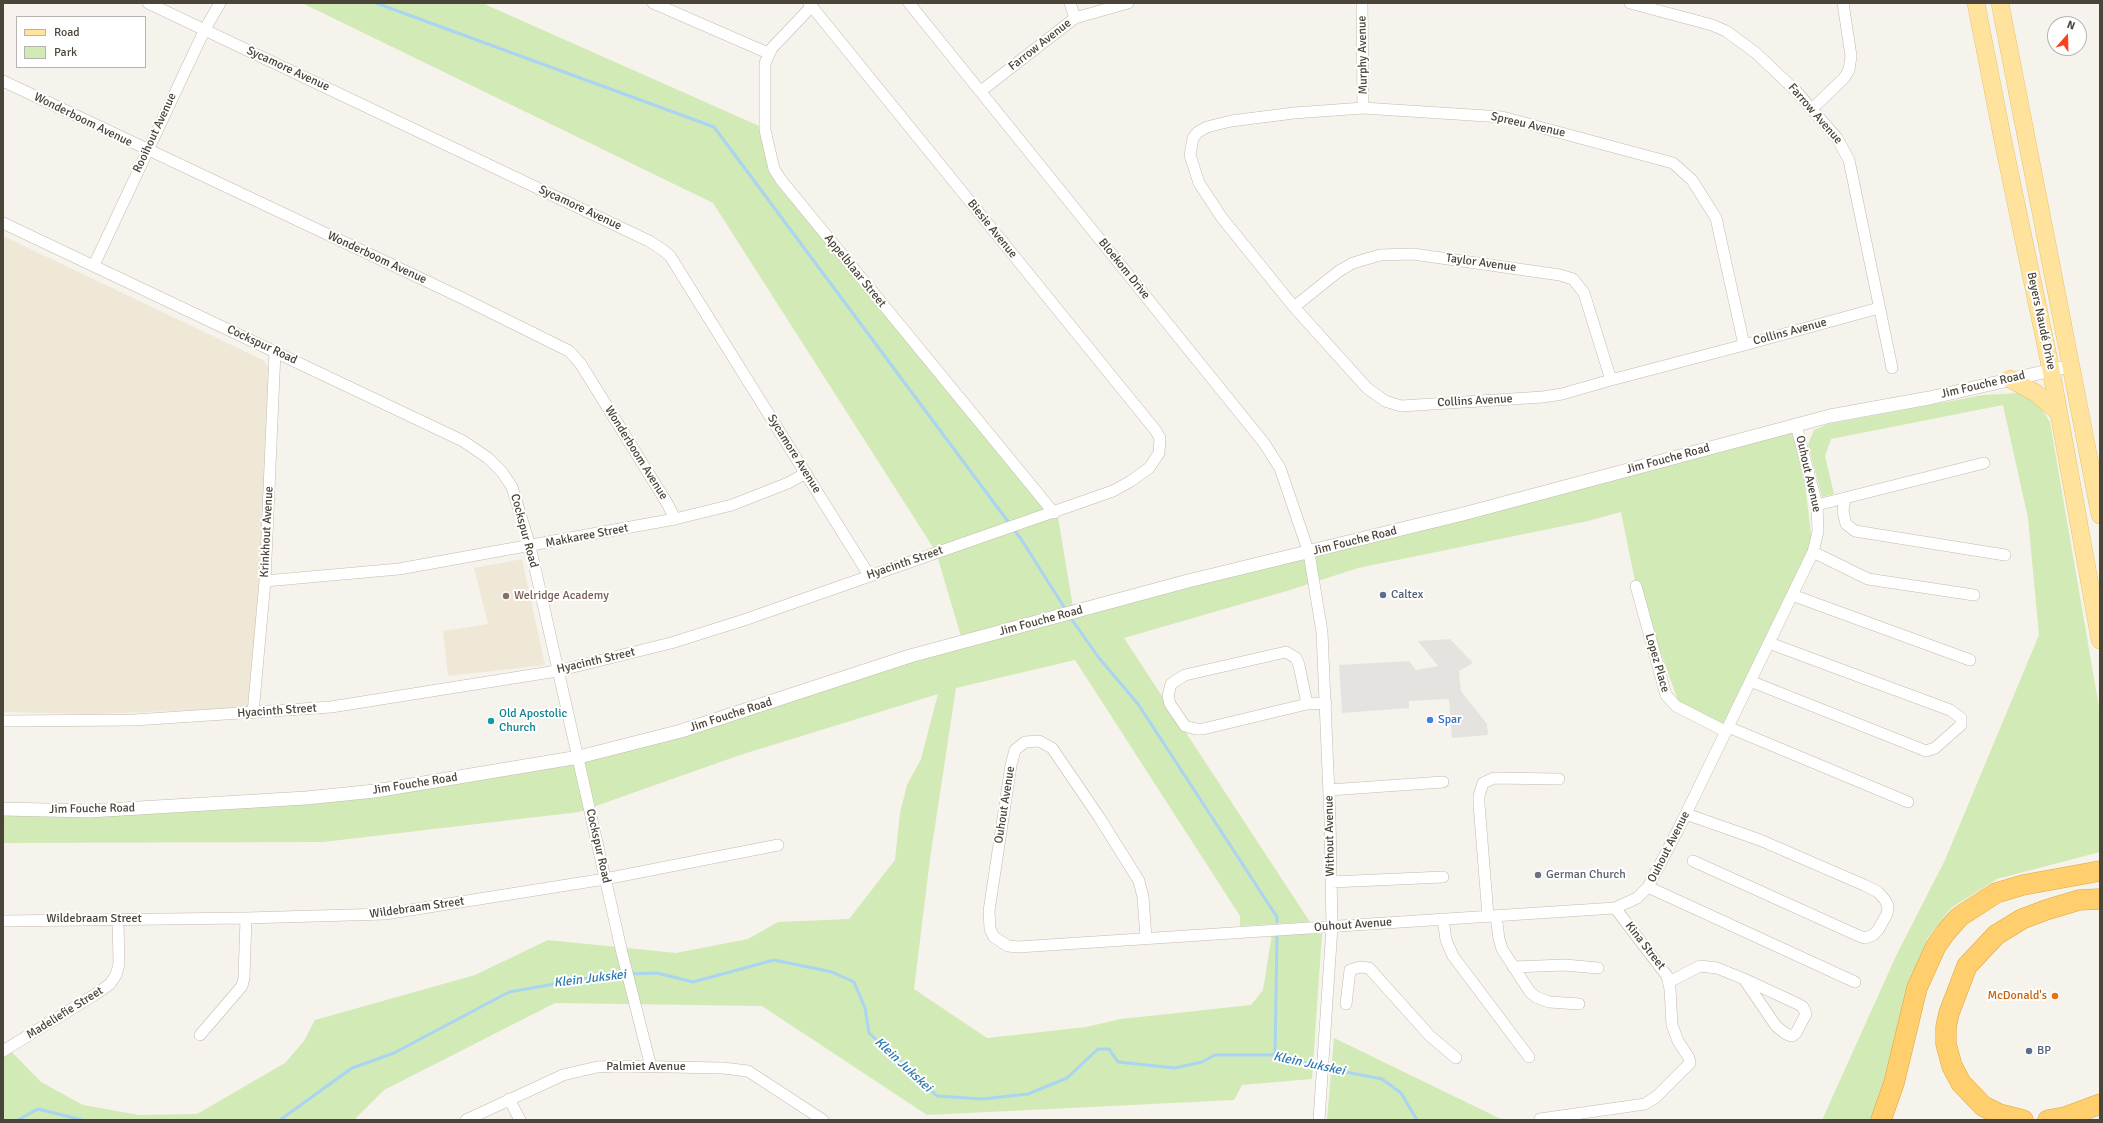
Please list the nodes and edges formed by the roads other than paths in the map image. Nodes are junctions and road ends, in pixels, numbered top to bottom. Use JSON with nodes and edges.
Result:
{"nodes":[{"id":1,"x":148,"y":3,"type":"edge"},
{"id":2,"x":220,"y":3,"type":"edge"},
{"id":3,"x":653,"y":3,"type":"edge"},
{"id":4,"x":909,"y":3,"type":"edge"},
{"id":5,"x":1070,"y":3,"type":"edge"},
{"id":6,"x":1128,"y":3,"type":"edge"},
{"id":7,"x":1362,"y":3,"type":"edge"},
{"id":8,"x":1630,"y":3,"type":"edge"},
{"id":9,"x":1843,"y":3,"type":"edge"},
{"id":10,"x":1976,"y":3,"type":"edge"},
{"id":11,"x":2000,"y":3,"type":"edge"},
{"id":12,"x":811,"y":5,"type":"edge"},
{"id":13,"x":1075,"y":18,"type":"junction"},
{"id":14,"x":205,"y":29,"type":"junction"},
{"id":15,"x":768,"y":53,"type":"junction"},
{"id":16,"x":3,"y":81,"type":"edge"},
{"id":17,"x":981,"y":91,"type":"junction"},
{"id":18,"x":1363,"y":108,"type":"junction"},
{"id":19,"x":1812,"y":109,"type":"junction"},
{"id":20,"x":1190,"y":146,"type":"joint"},
{"id":21,"x":147,"y":150,"type":"junction"},
{"id":22,"x":3,"y":223,"type":"edge"},
{"id":23,"x":94,"y":265,"type":"junction"},
{"id":24,"x":1294,"y":306,"type":"junction"},
{"id":25,"x":1880,"y":308,"type":"junction"},
{"id":26,"x":1744,"y":345,"type":"junction"},
{"id":27,"x":275,"y":352,"type":"junction"},
{"id":28,"x":2070,"y":366,"type":"junction"},
{"id":29,"x":1892,"y":368,"type":"dead end"},
{"id":30,"x":2051,"y":370,"type":"junction"},
{"id":31,"x":2010,"y":379,"type":"junction"},
{"id":32,"x":1611,"y":380,"type":"junction"},
{"id":33,"x":2058,"y":412,"type":"junction"},
{"id":34,"x":1796,"y":424,"type":"junction"},
{"id":35,"x":1156,"y":460,"type":"joint"},
{"id":36,"x":1984,"y":463,"type":"dead end"},
{"id":37,"x":806,"y":473,"type":"junction"},
{"id":38,"x":1845,"y":498,"type":"junction"},
{"id":39,"x":1817,"y":505,"type":"junction"},
{"id":40,"x":1054,"y":513,"type":"junction"},
{"id":41,"x":2100,"y":515,"type":"edge"},
{"id":42,"x":675,"y":519,"type":"junction"},
{"id":43,"x":530,"y":546,"type":"junction"},
{"id":44,"x":1813,"y":552,"type":"junction"},
{"id":45,"x":1309,"y":553,"type":"junction"},
{"id":46,"x":2005,"y":555,"type":"dead end"},
{"id":47,"x":869,"y":575,"type":"junction"},
{"id":48,"x":265,"y":581,"type":"junction"},
{"id":49,"x":1636,"y":586,"type":"dead end"},
{"id":50,"x":1792,"y":595,"type":"junction"},
{"id":51,"x":1974,"y":595,"type":"dead end"},
{"id":52,"x":2100,"y":640,"type":"edge"},
{"id":53,"x":1769,"y":643,"type":"junction"},
{"id":54,"x":1970,"y":660,"type":"dead end"},
{"id":55,"x":557,"y":671,"type":"junction"},
{"id":56,"x":1750,"y":681,"type":"junction"},
{"id":57,"x":1326,"y":703,"type":"junction"},
{"id":58,"x":1307,"y":704,"type":"junction"},
{"id":59,"x":253,"y":713,"type":"junction"},
{"id":60,"x":3,"y":721,"type":"edge"},
{"id":61,"x":1727,"y":729,"type":"junction"},
{"id":62,"x":579,"y":757,"type":"junction"},
{"id":63,"x":1559,"y":779,"type":"dead end"},
{"id":64,"x":1443,"y":782,"type":"dead end"},
{"id":65,"x":1329,"y":790,"type":"junction"},
{"id":66,"x":1908,"y":802,"type":"dead end"},
{"id":67,"x":3,"y":809,"type":"edge"},
{"id":68,"x":1686,"y":814,"type":"junction"},
{"id":69,"x":778,"y":845,"type":"dead end"},
{"id":70,"x":1693,"y":861,"type":"dead end"},
{"id":71,"x":2100,"y":861,"type":"edge"},
{"id":72,"x":2100,"y":871,"type":"edge"},
{"id":73,"x":1443,"y":877,"type":"dead end"},
{"id":74,"x":2056,"y":878,"type":"junction"},
{"id":75,"x":605,"y":879,"type":"junction"},
{"id":76,"x":1331,"y":882,"type":"junction"},
{"id":77,"x":1648,"y":887,"type":"junction"},
{"id":78,"x":2100,"y":899,"type":"edge"},
{"id":79,"x":1615,"y":908,"type":"junction"},
{"id":80,"x":1492,"y":916,"type":"junction"},
{"id":81,"x":246,"y":918,"type":"junction"},
{"id":82,"x":118,"y":919,"type":"junction"},
{"id":83,"x":1443,"y":919,"type":"junction"},
{"id":84,"x":3,"y":921,"type":"edge"},
{"id":85,"x":1332,"y":926,"type":"junction"},
{"id":86,"x":1146,"y":938,"type":"junction"},
{"id":87,"x":1513,"y":967,"type":"junction"},
{"id":88,"x":1598,"y":968,"type":"dead end"},
{"id":89,"x":1350,"y":970,"type":"junction"},
{"id":90,"x":1330,"y":971,"type":"junction"},
{"id":91,"x":1744,"y":979,"type":"junction"},
{"id":92,"x":1669,"y":982,"type":"junction"},
{"id":93,"x":1855,"y":982,"type":"dead end"},
{"id":94,"x":1346,"y":1004,"type":"dead end"},
{"id":95,"x":1579,"y":1004,"type":"dead end"},
{"id":96,"x":200,"y":1035,"type":"dead end"},
{"id":97,"x":3,"y":1051,"type":"edge"},
{"id":98,"x":1529,"y":1057,"type":"dead end"},
{"id":99,"x":1456,"y":1058,"type":"dead end"},
{"id":100,"x":651,"y":1067,"type":"junction"},
{"id":101,"x":509,"y":1099,"type":"junction"},
{"id":102,"x":2100,"y":1104,"type":"edge"},
{"id":103,"x":1540,"y":1119,"type":"edge"},
{"id":104,"x":466,"y":1120,"type":"edge"},
{"id":105,"x":520,"y":1120,"type":"edge"},
{"id":106,"x":822,"y":1120,"type":"edge"},
{"id":107,"x":1319,"y":1120,"type":"edge"},
{"id":108,"x":1881,"y":1120,"type":"edge"},
{"id":109,"x":2023,"y":1120,"type":"edge"},
{"id":110,"x":2048,"y":1120,"type":"edge"}],
"edges":[{"from":1,"to":14,"type":"street","name":"Sycamore Avenue"},
{"from":2,"to":14,"type":"street","name":"Rooihout Avenue"},
{"from":3,"to":15,"type":"street"},
{"from":4,"to":17,"type":"street","name":"Bloekom Drive"},
{"from":5,"to":13,"type":"street"},
{"from":6,"to":13,"type":"street","name":"Farrow Avenue"},
{"from":7,"to":18,"type":"street","name":"Murphy Avenue"},
{"from":8,"to":19,"type":"street","name":"Farrow Avenue"},
{"from":9,"to":19,"type":"street"},
{"from":10,"to":30,"type":"main road","name":"Beyers Naudé Drive"},
{"from":11,"to":28,"type":"main road","name":"Beyers Naudé Drive"},
{"from":12,"to":15,"type":"street","name":"Appelblaar Street"},
{"from":12,"to":35,"type":"street","name":"Biesie Avenue"},
{"from":13,"to":17,"type":"street","name":"Farrow Avenue"},
{"from":14,"to":21,"type":"street","name":"Rooihout Avenue"},
{"from":14,"to":37,"type":"street","name":"Sycamore Avenue"},
{"from":15,"to":40,"type":"street","name":"Appelblaar Street"},
{"from":16,"to":21,"type":"street","name":"Wonderboom Avenue"},
{"from":17,"to":45,"type":"street","name":"Bloekom Drive"},
{"from":18,"to":20,"type":"street","name":"Spreeu Avenue"},
{"from":18,"to":26,"type":"street","name":"Spreeu Avenue"},
{"from":19,"to":25,"type":"street","name":"Farrow Avenue"},
{"from":20,"to":24,"type":"street","name":"Collins Avenue"},
{"from":21,"to":23,"type":"street","name":"Rooihout Avenue"},
{"from":21,"to":42,"type":"street","name":"Wonderboom Avenue"},
{"from":22,"to":23,"type":"street","name":"Cockspur Road"},
{"from":23,"to":27,"type":"street","name":"Cockspur Road"},
{"from":24,"to":32,"type":"street","name":"Collins Avenue"},
{"from":24,"to":32,"type":"street","name":"Taylor Avenue"},
{"from":25,"to":26,"type":"street","name":"Collins Avenue"},
{"from":25,"to":29,"type":"street","name":"Farrow Avenue"},
{"from":26,"to":32,"type":"street","name":"Collins Avenue"},
{"from":27,"to":43,"type":"street","name":"Cockspur Road"},
{"from":27,"to":48,"type":"street","name":"Krinkhout Avenue"},
{"from":28,"to":30,"type":"street","name":"Jim Fouche Road"},
{"from":28,"to":41,"type":"main road","name":"Beyers Naudé Drive"},
{"from":30,"to":31,"type":"street","name":"Jim Fouche Road"},
{"from":30,"to":33,"type":"main road","name":"Beyers Naudé Drive"},
{"from":31,"to":33,"type":"main road"},
{"from":31,"to":34,"type":"street","name":"Jim Fouche Road"},
{"from":33,"to":52,"type":"main road","name":"Beyers Naudé Drive"},
{"from":34,"to":39,"type":"street","name":"Ouhout Avenue"},
{"from":34,"to":45,"type":"street","name":"Jim Fouche Road"},
{"from":35,"to":40,"type":"street","name":"Hyacinth Street"},
{"from":36,"to":38,"type":"street"},
{"from":37,"to":42,"type":"street","name":"Makkaree Street"},
{"from":37,"to":47,"type":"street","name":"Sycamore Avenue"},
{"from":38,"to":39,"type":"street"},
{"from":38,"to":46,"type":"street"},
{"from":39,"to":44,"type":"street","name":"Ouhout Avenue"},
{"from":40,"to":47,"type":"street","name":"Hyacinth Street"},
{"from":42,"to":43,"type":"street","name":"Makkaree Street"},
{"from":43,"to":48,"type":"street","name":"Makkaree Street"},
{"from":43,"to":55,"type":"street","name":"Cockspur Road"},
{"from":44,"to":50,"type":"street","name":"Ouhout Avenue"},
{"from":44,"to":51,"type":"street"},
{"from":45,"to":57,"type":"street","name":"Without Avenue"},
{"from":45,"to":62,"type":"street","name":"Jim Fouche Road"},
{"from":47,"to":55,"type":"street","name":"Hyacinth Street"},
{"from":48,"to":59,"type":"street","name":"Krinkhout Avenue"},
{"from":49,"to":61,"type":"street","name":"Lopez Place"},
{"from":50,"to":53,"type":"street","name":"Ouhout Avenue"},
{"from":50,"to":54,"type":"street"},
{"from":53,"to":56,"type":"street","name":"Ouhout Avenue"},
{"from":53,"to":56,"type":"street"},
{"from":55,"to":59,"type":"street","name":"Hyacinth Street"},
{"from":55,"to":62,"type":"street","name":"Cockspur Road"},
{"from":56,"to":61,"type":"street","name":"Ouhout Avenue"},
{"from":57,"to":58,"type":"street"},
{"from":57,"to":65,"type":"street","name":"Without Avenue"},
{"from":58,"to":58,"type":"street"},
{"from":59,"to":60,"type":"street","name":"Hyacinth Street"},
{"from":61,"to":66,"type":"street","name":"Lopez Place"},
{"from":61,"to":68,"type":"street","name":"Ouhout Avenue"},
{"from":62,"to":67,"type":"street","name":"Jim Fouche Road"},
{"from":62,"to":75,"type":"street","name":"Cockspur Road"},
{"from":63,"to":80,"type":"street"},
{"from":64,"to":65,"type":"street"},
{"from":65,"to":76,"type":"street","name":"Without Avenue"},
{"from":68,"to":70,"type":"street"},
{"from":68,"to":77,"type":"street","name":"Ouhout Avenue"},
{"from":69,"to":75,"type":"street","name":"Wildebraam Street"},
{"from":71,"to":74,"type":"highway"},
{"from":72,"to":74,"type":"highway"},
{"from":73,"to":76,"type":"street"},
{"from":74,"to":108,"type":"highway"},
{"from":75,"to":81,"type":"street","name":"Wildebraam Street"},
{"from":75,"to":100,"type":"street","name":"Cockspur Road"},
{"from":76,"to":85,"type":"street","name":"Without Avenue"},
{"from":77,"to":79,"type":"street","name":"Ouhout Avenue"},
{"from":77,"to":93,"type":"street"},
{"from":78,"to":109,"type":"highway"},
{"from":79,"to":80,"type":"street","name":"Ouhout Avenue"},
{"from":79,"to":92,"type":"street","name":"Kina Street"},
{"from":80,"to":83,"type":"street","name":"Ouhout Avenue"},
{"from":80,"to":87,"type":"street"},
{"from":81,"to":82,"type":"street","name":"Wildebraam Street"},
{"from":81,"to":96,"type":"street"},
{"from":82,"to":84,"type":"street","name":"Wildebraam Street"},
{"from":82,"to":97,"type":"street","name":"Madeliefie Street"},
{"from":83,"to":85,"type":"street","name":"Ouhout Avenue"},
{"from":83,"to":98,"type":"street"},
{"from":85,"to":86,"type":"street","name":"Ouhout Avenue"},
{"from":85,"to":90,"type":"street","name":"Without Avenue"},
{"from":86,"to":86,"type":"street","name":"Ouhout Avenue"},
{"from":87,"to":88,"type":"street"},
{"from":87,"to":95,"type":"street"},
{"from":89,"to":90,"type":"street"},
{"from":89,"to":94,"type":"street"},
{"from":89,"to":99,"type":"street"},
{"from":90,"to":107,"type":"street","name":"Without Avenue"},
{"from":91,"to":91,"type":"street"},
{"from":91,"to":92,"type":"street"},
{"from":92,"to":103,"type":"street","name":"Kina Street"},
{"from":100,"to":101,"type":"street","name":"Palmiet Avenue"},
{"from":100,"to":106,"type":"street","name":"Palmiet Avenue"},
{"from":101,"to":104,"type":"street","name":"Palmiet Avenue"},
{"from":101,"to":105,"type":"street"},
{"from":102,"to":110,"type":"highway"}]}
